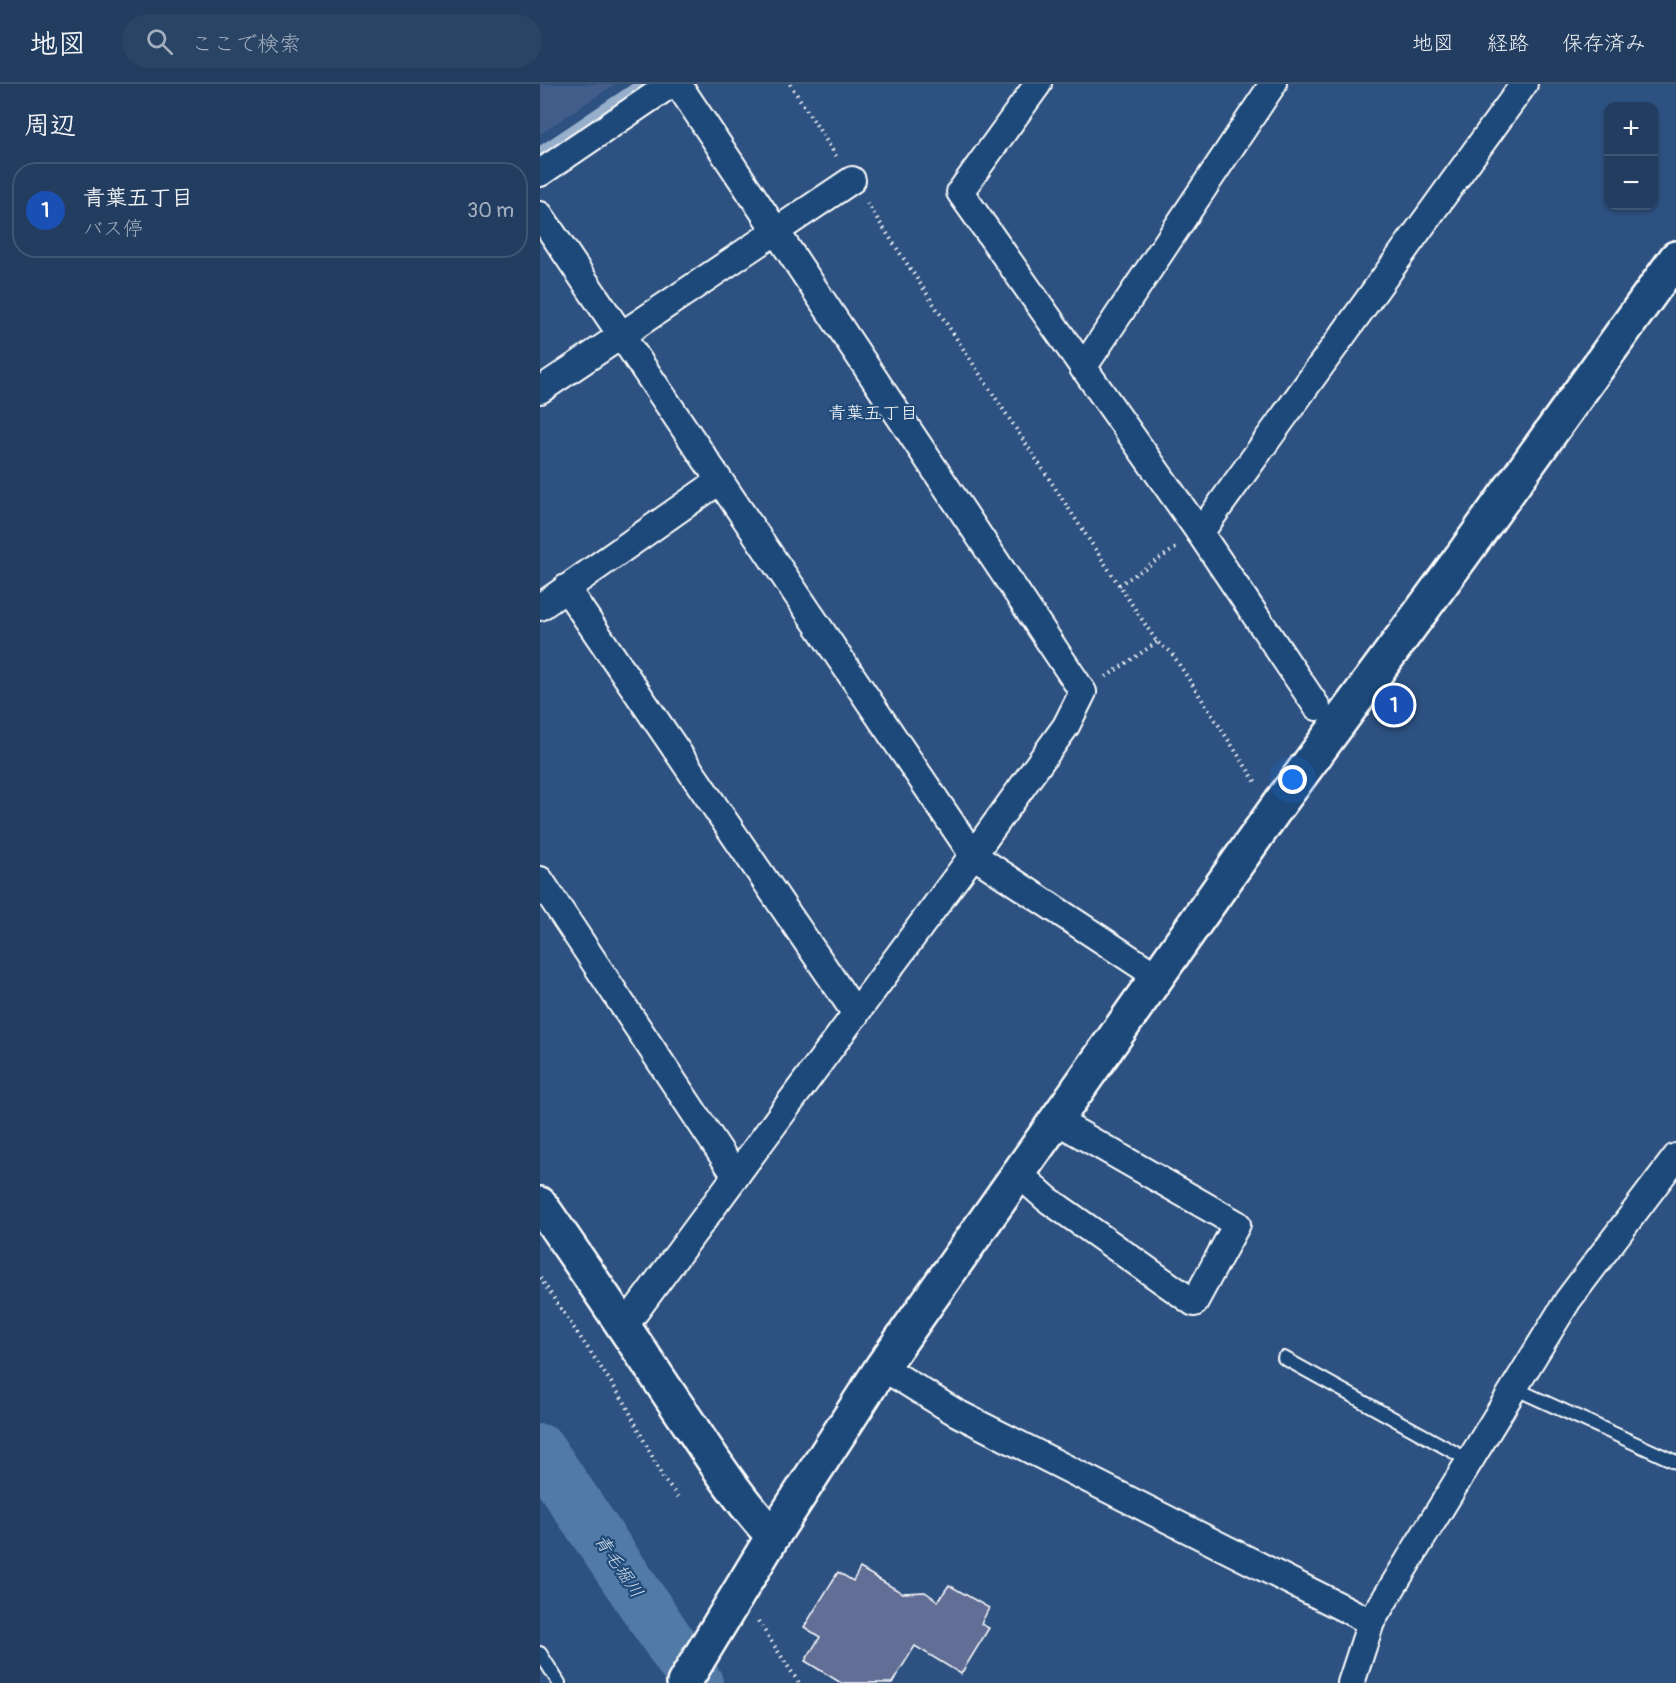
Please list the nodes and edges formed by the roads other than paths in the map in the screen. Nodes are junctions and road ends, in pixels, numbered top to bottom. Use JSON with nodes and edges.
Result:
{"nodes":[{"id":1,"x":671,"y":84,"type":"edge"},
{"id":2,"x":678,"y":84,"type":"edge"},
{"id":3,"x":1038,"y":84,"type":"edge"},
{"id":4,"x":1273,"y":84,"type":"edge"},
{"id":5,"x":1524,"y":84,"type":"edge"},
{"id":6,"x":540,"y":172,"type":"edge"},
{"id":7,"x":852,"y":180,"type":"road end"},
{"id":8,"x":540,"y":215,"type":"edge"},
{"id":9,"x":776,"y":231,"type":"junction"},
{"id":10,"x":1676,"y":258,"type":"edge"},
{"id":11,"x":621,"y":335,"type":"junction"},
{"id":12,"x":1083,"y":368,"type":"junction"},
{"id":13,"x":540,"y":390,"type":"edge"},
{"id":14,"x":719,"y":481,"type":"junction"},
{"id":15,"x":1200,"y":533,"type":"junction"},
{"id":16,"x":566,"y":588,"type":"junction"},
{"id":17,"x":540,"y":607,"type":"edge"},
{"id":18,"x":1317,"y":707,"type":"dead end"},
{"id":19,"x":973,"y":855,"type":"junction"},
{"id":20,"x":540,"y":880,"type":"edge"},
{"id":21,"x":1158,"y":977,"type":"junction"},
{"id":22,"x":856,"y":1014,"type":"junction"},
{"id":23,"x":1057,"y":1121,"type":"junction"},
{"id":24,"x":1676,"y":1156,"type":"edge"},
{"id":25,"x":1019,"y":1174,"type":"junction"},
{"id":26,"x":736,"y":1176,"type":"junction"},
{"id":27,"x":540,"y":1204,"type":"edge"},
{"id":28,"x":624,"y":1327,"type":"junction"},
{"id":29,"x":1284,"y":1358,"type":"dead end"},
{"id":30,"x":882,"y":1367,"type":"junction"},
{"id":31,"x":1514,"y":1388,"type":"junction"},
{"id":32,"x":1470,"y":1461,"type":"junction"},
{"id":33,"x":1676,"y":1462,"type":"edge"},
{"id":34,"x":773,"y":1536,"type":"junction"},
{"id":35,"x":1371,"y":1622,"type":"junction"},
{"id":36,"x":540,"y":1653,"type":"edge"},
{"id":37,"x":559,"y":1683,"type":"edge"},
{"id":38,"x":684,"y":1683,"type":"edge"},
{"id":39,"x":1351,"y":1683,"type":"edge"}],
"edges":[{"from":1,"to":6,"type":"street"},
{"from":2,"to":9,"type":"street"},
{"from":3,"to":12,"type":"street"},
{"from":4,"to":12,"type":"street"},
{"from":5,"to":15,"type":"street"},
{"from":7,"to":9,"type":"street"},
{"from":8,"to":11,"type":"street"},
{"from":9,"to":11,"type":"street"},
{"from":9,"to":19,"type":"street"},
{"from":10,"to":21,"type":"street"},
{"from":11,"to":13,"type":"street"},
{"from":11,"to":14,"type":"street"},
{"from":12,"to":15,"type":"street"},
{"from":14,"to":16,"type":"street"},
{"from":14,"to":19,"type":"street"},
{"from":15,"to":18,"type":"street"},
{"from":16,"to":17,"type":"street"},
{"from":16,"to":22,"type":"street"},
{"from":19,"to":21,"type":"street"},
{"from":19,"to":22,"type":"street"},
{"from":20,"to":26,"type":"street"},
{"from":21,"to":23,"type":"street"},
{"from":22,"to":26,"type":"street"},
{"from":23,"to":25,"type":"street"},
{"from":23,"to":25,"type":"street"},
{"from":24,"to":31,"type":"street"},
{"from":25,"to":30,"type":"street"},
{"from":26,"to":28,"type":"street"},
{"from":27,"to":28,"type":"street"},
{"from":28,"to":34,"type":"street"},
{"from":29,"to":32,"type":"lane"},
{"from":30,"to":34,"type":"street"},
{"from":30,"to":35,"type":"street"},
{"from":31,"to":32,"type":"street"},
{"from":31,"to":33,"type":"lane"},
{"from":32,"to":35,"type":"street"},
{"from":34,"to":38,"type":"street"},
{"from":35,"to":39,"type":"street"},
{"from":36,"to":37,"type":"lane"}]}
